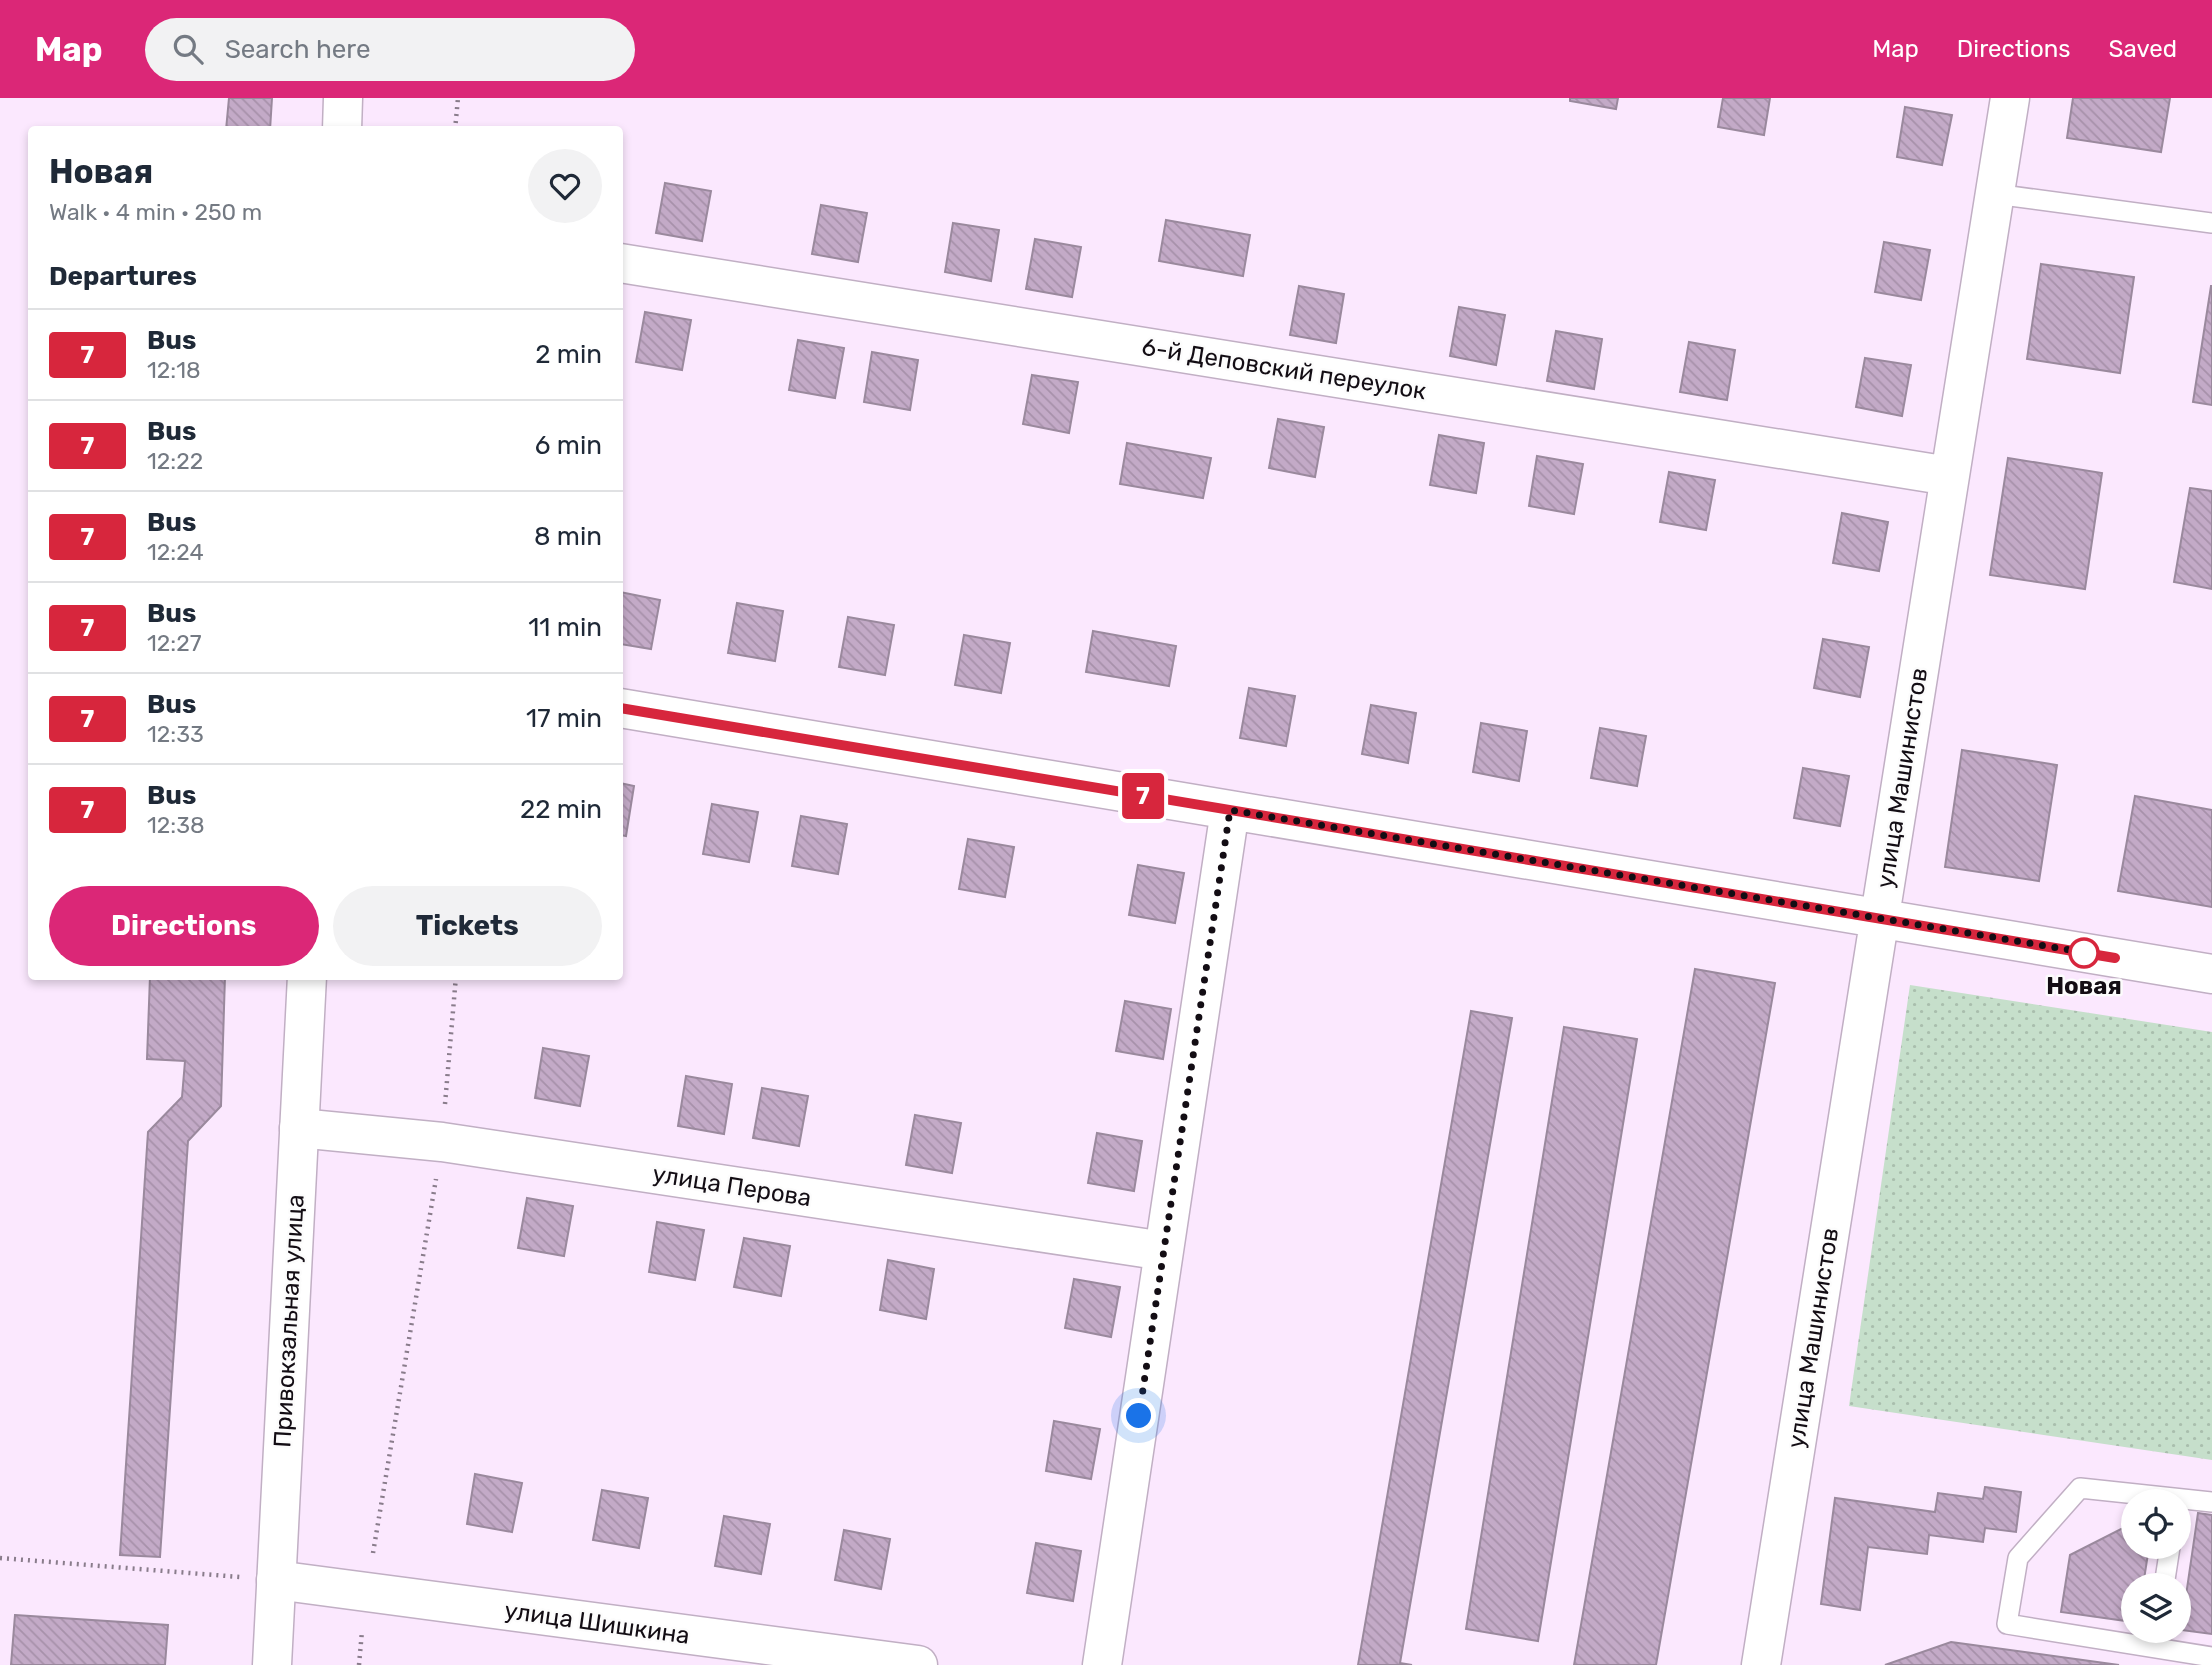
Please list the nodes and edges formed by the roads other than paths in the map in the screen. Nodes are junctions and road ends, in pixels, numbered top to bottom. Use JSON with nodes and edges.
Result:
{"nodes":[{"id":1,"x":343,"y":98,"type":"edge"},
{"id":2,"x":2010,"y":98,"type":"edge"},
{"id":3,"x":342,"y":126,"type":"edge"},
{"id":4,"x":1995,"y":194,"type":"junction"},
{"id":5,"x":2212,"y":223,"type":"edge"},
{"id":6,"x":623,"y":262,"type":"edge"},
{"id":7,"x":1949,"y":476,"type":"junction"},
{"id":8,"x":623,"y":709,"type":"edge"},
{"id":9,"x":1230,"y":810,"type":"junction"},
{"id":10,"x":1880,"y":918,"type":"junction"},
{"id":11,"x":2212,"y":974,"type":"edge"},
{"id":12,"x":307,"y":980,"type":"edge"},
{"id":13,"x":299,"y":1128,"type":"junction"},
{"id":14,"x":1164,"y":1251,"type":"junction"},
{"id":15,"x":2121,"y":1493,"type":"edge"},
{"id":16,"x":2191,"y":1501,"type":"edge"},
{"id":17,"x":2212,"y":1502,"type":"edge"},
{"id":18,"x":276,"y":1580,"type":"junction"},
{"id":19,"x":2121,"y":1636,"type":"edge"},
{"id":20,"x":2167,"y":1643,"type":"edge"},
{"id":21,"x":2212,"y":1657,"type":"edge"},
{"id":22,"x":272,"y":1665,"type":"edge"},
{"id":23,"x":918,"y":1665,"type":"edge"},
{"id":24,"x":1102,"y":1665,"type":"edge"},
{"id":25,"x":1761,"y":1665,"type":"edge"}],
"edges":[{"from":1,"to":3,"type":"street"},
{"from":2,"to":4,"type":"street","name":"улица Машинистов"},
{"from":4,"to":5,"type":"lane"},
{"from":4,"to":7,"type":"street","name":"улица Машинистов"},
{"from":6,"to":7,"type":"street","name":"6-й Деповский переулок"},
{"from":7,"to":10,"type":"street","name":"улица Машинистов"},
{"from":8,"to":9,"type":"street"},
{"from":9,"to":10,"type":"street"},
{"from":9,"to":14,"type":"street"},
{"from":10,"to":11,"type":"street"},
{"from":10,"to":25,"type":"street","name":"улица Машинистов"},
{"from":12,"to":13,"type":"street","name":"Привокзальная улица"},
{"from":13,"to":14,"type":"street","name":"улица Перова"},
{"from":13,"to":18,"type":"street","name":"Привокзальная улица"},
{"from":14,"to":24,"type":"street"},
{"from":15,"to":19,"type":"lane"},
{"from":16,"to":17,"type":"lane"},
{"from":18,"to":22,"type":"street","name":"Привокзальная улица"},
{"from":18,"to":23,"type":"street","name":"улица Шишкина"},
{"from":20,"to":21,"type":"lane"}]}
